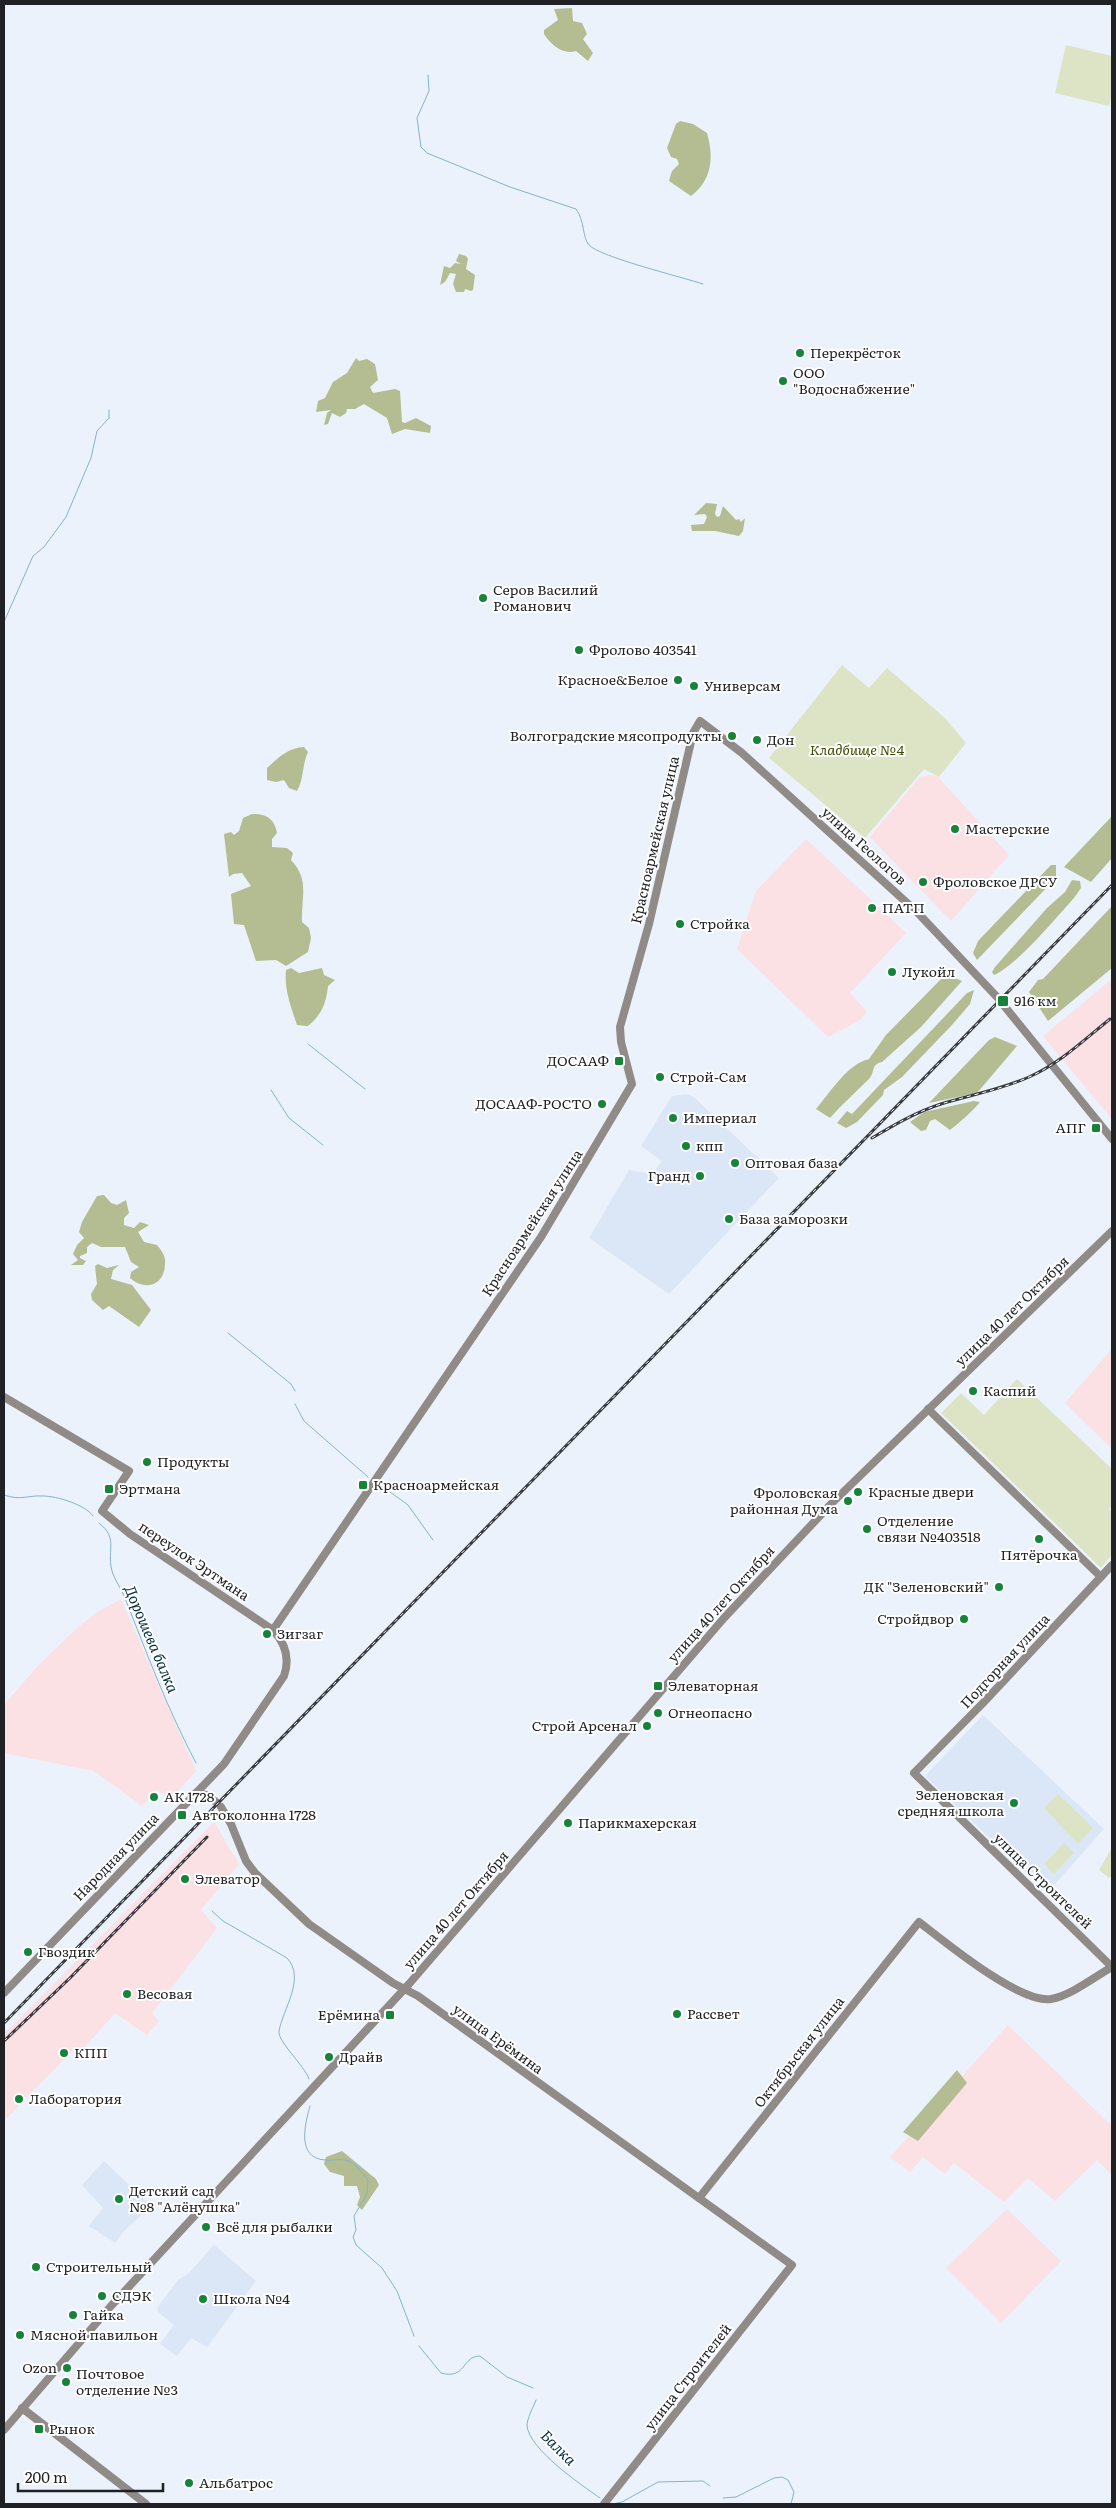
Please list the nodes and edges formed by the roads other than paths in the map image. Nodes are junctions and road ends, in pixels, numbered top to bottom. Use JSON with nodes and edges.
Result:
{"nodes":[{"id":1,"x":700,"y":721,"type":"joint"},
{"id":2,"x":1112,"y":1139,"type":"edge"},
{"id":3,"x":1112,"y":1231,"type":"edge"},
{"id":4,"x":4,"y":1397,"type":"edge"},
{"id":5,"x":928,"y":1409,"type":"junction"},
{"id":6,"x":1112,"y":1565,"type":"edge"},
{"id":7,"x":1101,"y":1577,"type":"junction"},
{"id":8,"x":273,"y":1630,"type":"junction"},
{"id":9,"x":914,"y":1772,"type":"joint"},
{"id":10,"x":196,"y":1793,"type":"junction"},
{"id":11,"x":1112,"y":1967,"type":"edge"},
{"id":12,"x":404,"y":1989,"type":"junction"},
{"id":13,"x":4,"y":1993,"type":"edge"},
{"id":14,"x":699,"y":2198,"type":"junction"},
{"id":15,"x":792,"y":2265,"type":"joint"},
{"id":16,"x":22,"y":2408,"type":"junction"},
{"id":17,"x":4,"y":2430,"type":"edge"},
{"id":18,"x":146,"y":2504,"type":"edge"},
{"id":19,"x":604,"y":2504,"type":"edge"}],
"edges":[{"from":1,"to":2,"type":"street","name":"улица Геологов"},
{"from":1,"to":8,"type":"street","name":"Красноармейская улица"},
{"from":3,"to":5,"type":"street","name":"улица 40 лет Октября"},
{"from":4,"to":8,"type":"street","name":"переулок Эртмана"},
{"from":5,"to":7,"type":"street"},
{"from":5,"to":12,"type":"street","name":"улица 40 лет Октября"},
{"from":6,"to":7,"type":"street","name":"Подгорная улица"},
{"from":7,"to":9,"type":"street","name":"Подгорная улица"},
{"from":8,"to":10,"type":"street","name":"Народная улица"},
{"from":9,"to":11,"type":"street","name":"улица Строителей"},
{"from":10,"to":12,"type":"street","name":"улица Ерёмина"},
{"from":10,"to":13,"type":"street","name":"Народная улица"},
{"from":11,"to":14,"type":"street","name":"Октябрьская улица"},
{"from":12,"to":14,"type":"street","name":"улица Ерёмина"},
{"from":12,"to":16,"type":"street","name":"улица 40 лет Октября"},
{"from":14,"to":15,"type":"street","name":"улица Ерёмина"},
{"from":15,"to":19,"type":"street","name":"улица Строителей"},
{"from":16,"to":17,"type":"street","name":"улица 40 лет Октября"},
{"from":16,"to":18,"type":"street"}]}
